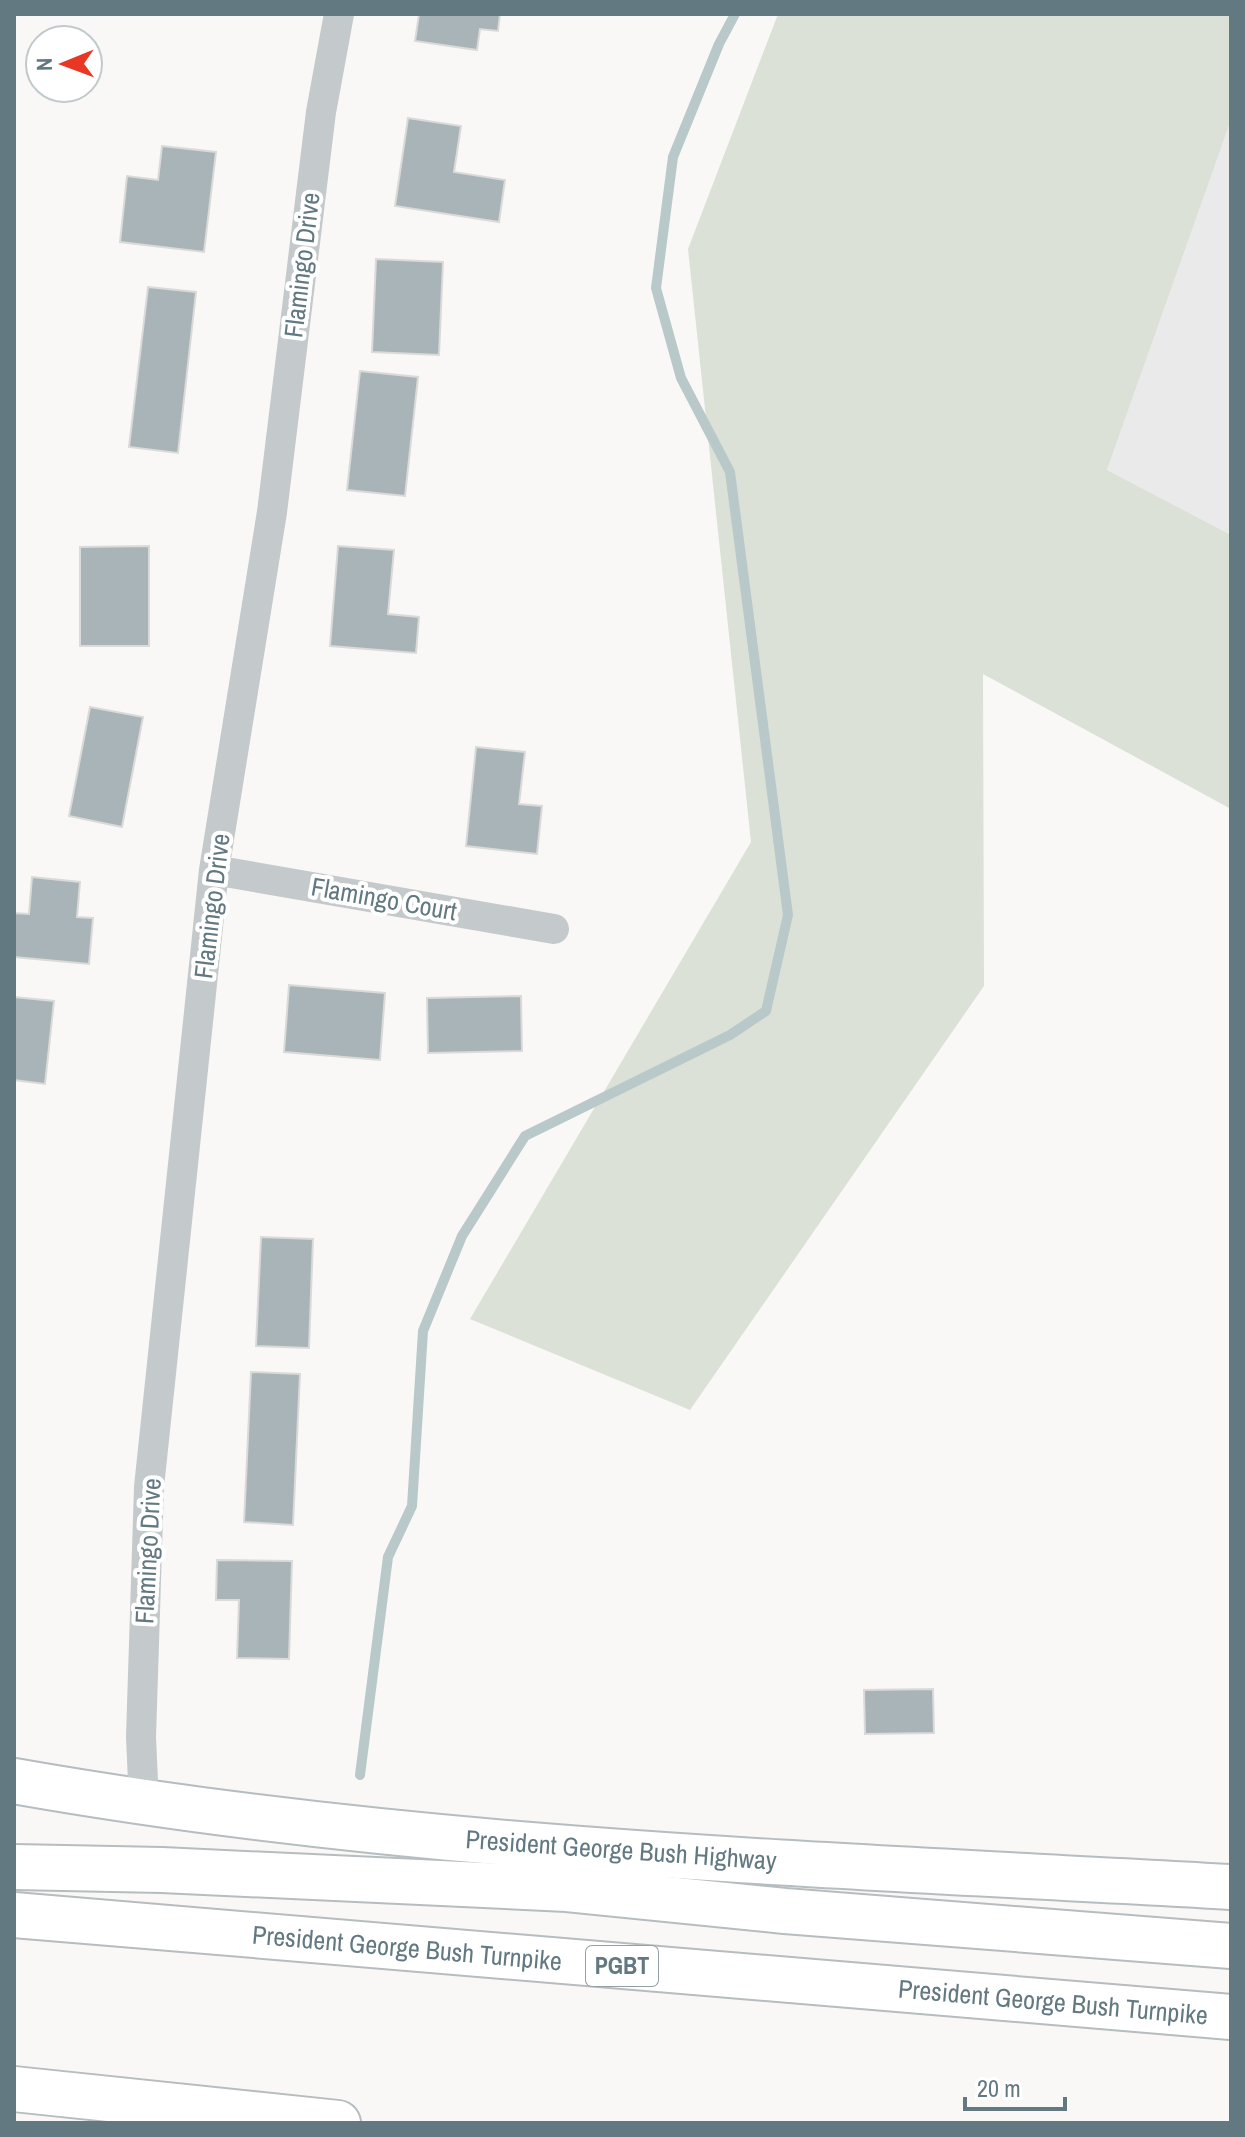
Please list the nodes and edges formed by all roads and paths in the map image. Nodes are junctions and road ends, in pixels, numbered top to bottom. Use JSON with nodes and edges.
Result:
{"nodes":[{"id":1,"x":339,"y":14,"type":"edge"},
{"id":2,"x":214,"y":870,"type":"junction"},
{"id":3,"x":554,"y":929,"type":"dead end"},
{"id":4,"x":14,"y":1781,"type":"edge"},
{"id":5,"x":144,"y":1804,"type":"junction"},
{"id":6,"x":14,"y":1867,"type":"edge"},
{"id":7,"x":1231,"y":1887,"type":"edge"},
{"id":8,"x":14,"y":1915,"type":"edge"},
{"id":9,"x":1231,"y":1946,"type":"edge"},
{"id":10,"x":1231,"y":2017,"type":"edge"},
{"id":11,"x":14,"y":2089,"type":"edge"},
{"id":12,"x":338,"y":2123,"type":"edge"}],
"edges":[{"from":1,"to":2,"type":"street","name":"Flamingo Drive"},
{"from":2,"to":3,"type":"street","name":"Flamingo Court"},
{"from":2,"to":5,"type":"street","name":"Flamingo Drive"},
{"from":4,"to":5,"type":"main road","name":"President George Bush Highway"},
{"from":5,"to":7,"type":"main road","name":"President George Bush Highway"},
{"from":6,"to":9,"type":"main road"},
{"from":8,"to":10,"type":"main road","name":"President George Bush Turnpike","number":"PGBT"},
{"from":11,"to":12,"type":"main road"}]}
